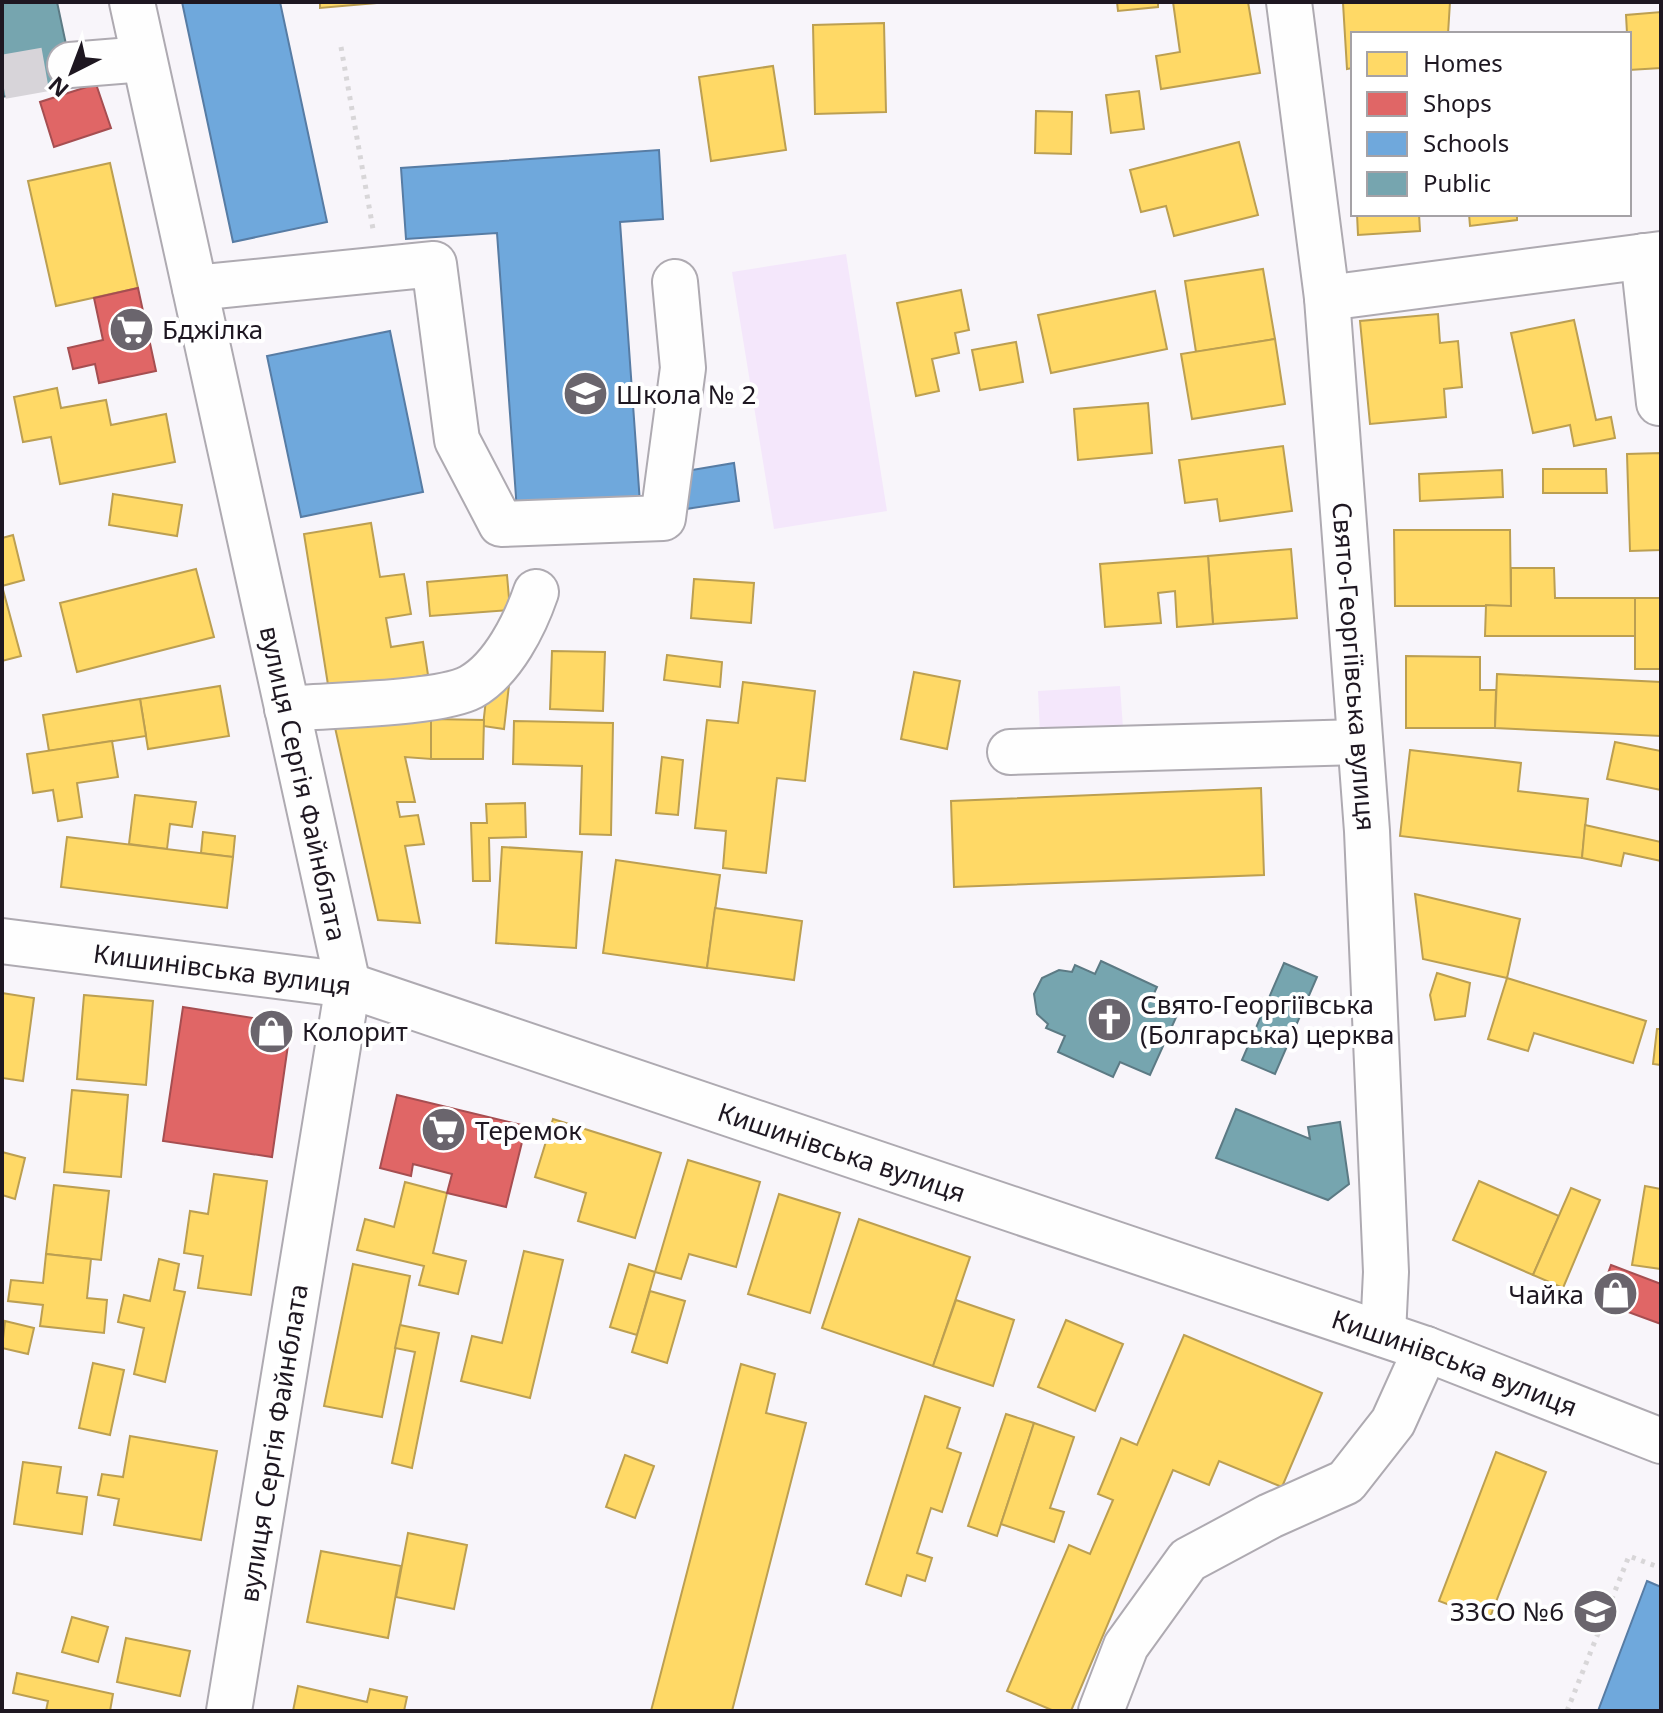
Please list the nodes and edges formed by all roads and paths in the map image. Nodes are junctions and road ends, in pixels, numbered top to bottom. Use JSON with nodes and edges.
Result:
{"nodes":[{"id":1,"x":132,"y":2,"type":"edge"},
{"id":2,"x":1289,"y":2,"type":"edge"},
{"id":3,"x":341,"y":47,"type":"dead end"},
{"id":4,"x":144,"y":59,"type":"junction"},
{"id":5,"x":70,"y":65,"type":"tunnel mouth"},
{"id":6,"x":1652,"y":255,"type":"edge"},
{"id":7,"x":380,"y":269,"type":"junction"},
{"id":8,"x":675,"y":282,"type":"dead end"},
{"id":9,"x":195,"y":288,"type":"junction"},
{"id":10,"x":1327,"y":298,"type":"junction"},
{"id":11,"x":1659,"y":403,"type":"dead end"},
{"id":12,"x":536,"y":592,"type":"dead end"},
{"id":13,"x":287,"y":709,"type":"junction"},
{"id":14,"x":1360,"y":742,"type":"junction"},
{"id":15,"x":1010,"y":752,"type":"dead end"},
{"id":16,"x":2,"y":941,"type":"edge"},
{"id":17,"x":348,"y":985,"type":"junction"},
{"id":18,"x":1383,"y":1334,"type":"junction"},
{"id":19,"x":1426,"y":1349,"type":"junction"},
{"id":20,"x":1661,"y":1441,"type":"edge"},
{"id":21,"x":1661,"y":1568,"type":"edge"},
{"id":22,"x":229,"y":1711,"type":"edge"},
{"id":23,"x":1101,"y":1711,"type":"edge"},
{"id":24,"x":1567,"y":1711,"type":"edge"}],
"edges":[{"from":1,"to":4,"type":"street","name":"вулиця Сергія Файнблата"},
{"from":2,"to":10,"type":"street","name":"Свято-Георгіївська вулиця"},
{"from":3,"to":7,"type":"path"},
{"from":4,"to":5,"type":"street"},
{"from":4,"to":9,"type":"street","name":"вулиця Сергія Файнблата"},
{"from":6,"to":10,"type":"street"},
{"from":6,"to":11,"type":"street"},
{"from":7,"to":8,"type":"street"},
{"from":7,"to":9,"type":"street"},
{"from":9,"to":13,"type":"street","name":"вулиця Сергія Файнблата"},
{"from":10,"to":14,"type":"street","name":"Свято-Георгіївська вулиця"},
{"from":12,"to":13,"type":"street"},
{"from":13,"to":17,"type":"street","name":"вулиця Сергія Файнблата"},
{"from":14,"to":15,"type":"street"},
{"from":14,"to":18,"type":"street","name":"Свято-Георгіївська вулиця"},
{"from":16,"to":17,"type":"street","name":"Кишинівська вулиця"},
{"from":17,"to":18,"type":"street","name":"Кишинівська вулиця"},
{"from":17,"to":22,"type":"street","name":"вулиця Сергія Файнблата"},
{"from":18,"to":19,"type":"street","name":"Кишинівська вулиця"},
{"from":19,"to":20,"type":"street","name":"Кишинівська вулиця"},
{"from":19,"to":23,"type":"street"},
{"from":21,"to":24,"type":"path"}]}
